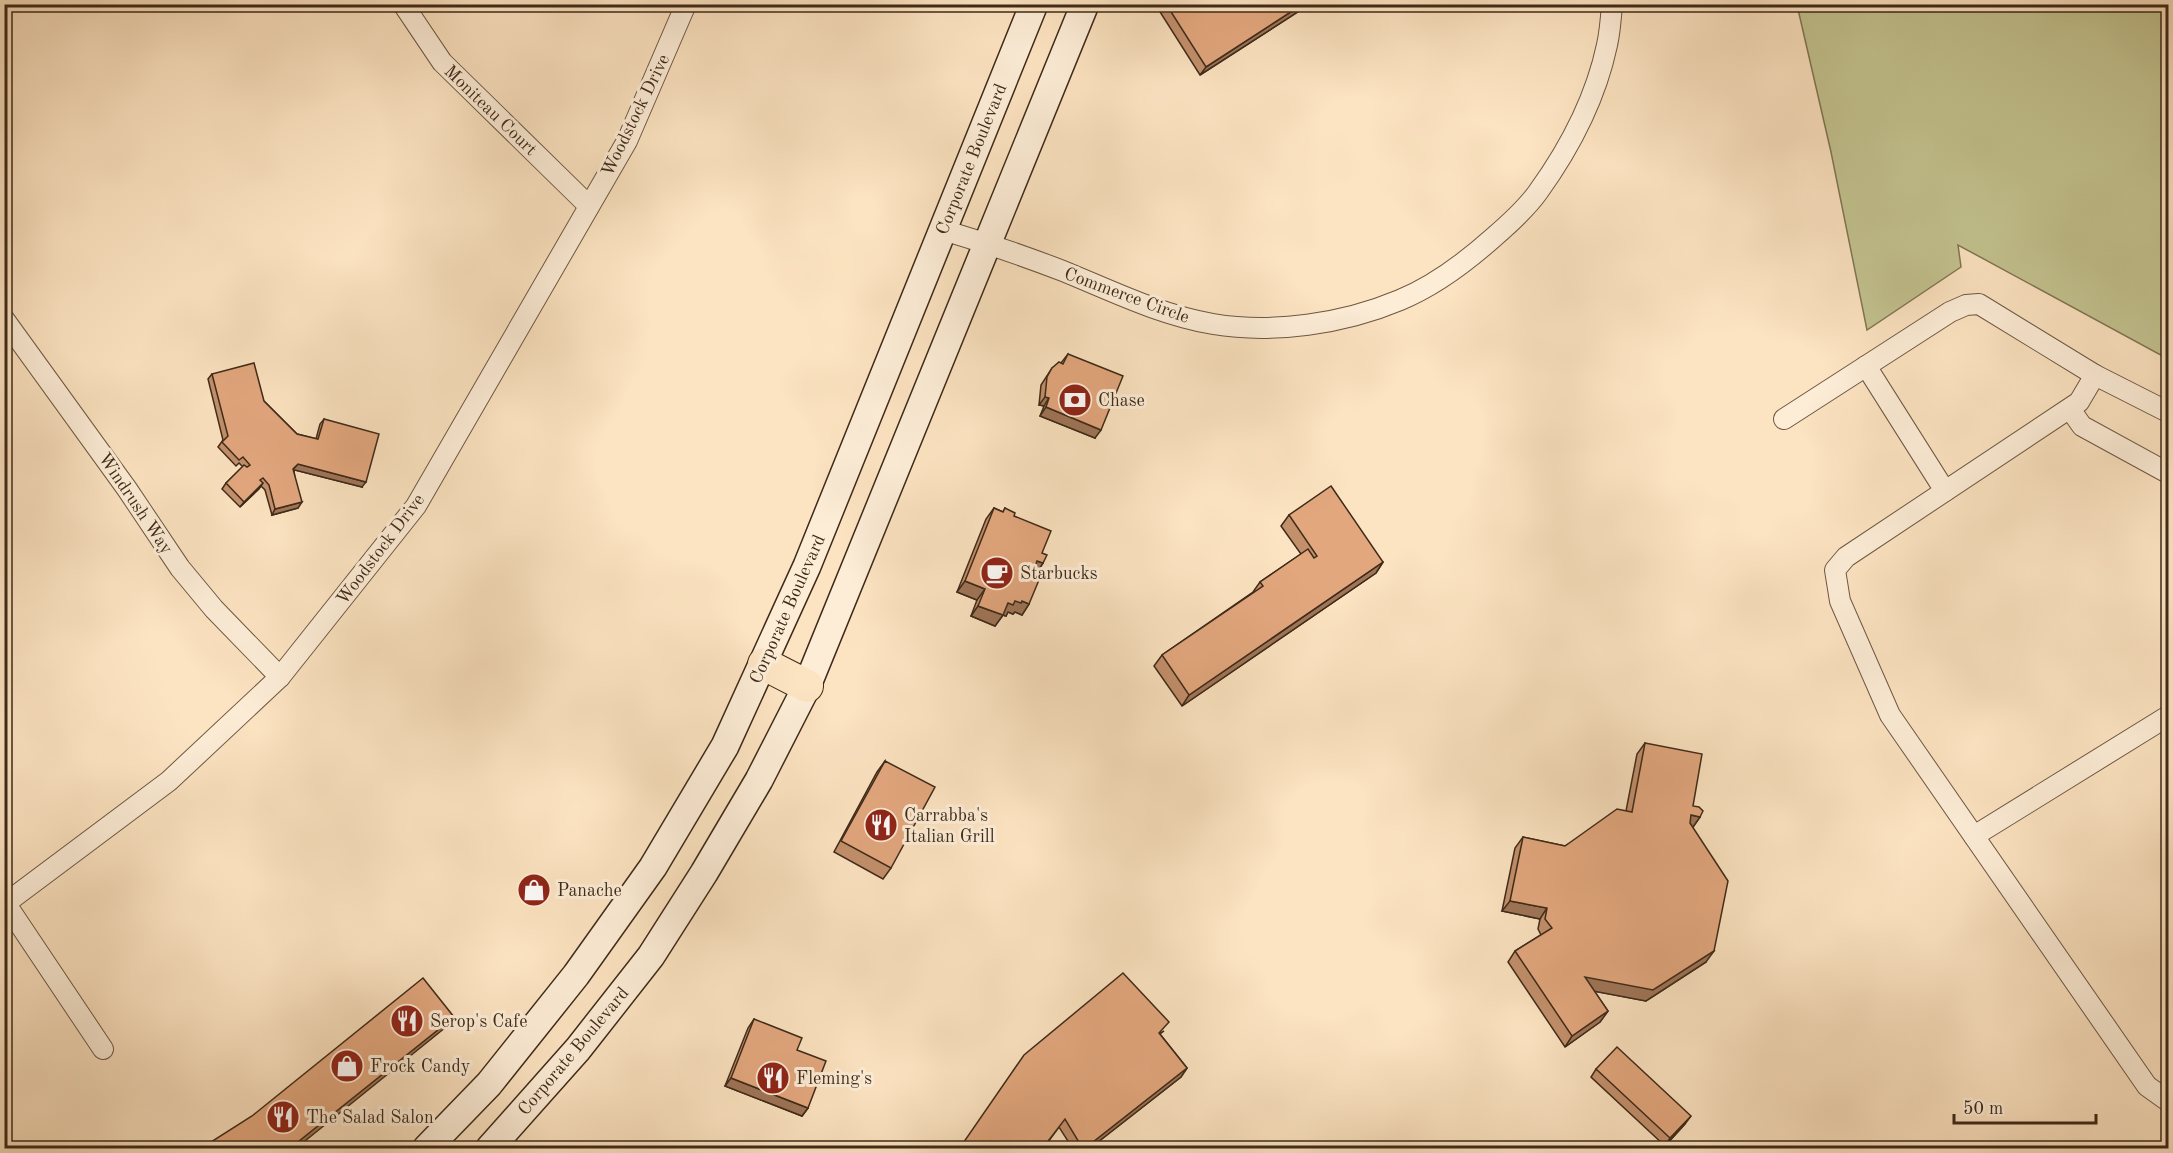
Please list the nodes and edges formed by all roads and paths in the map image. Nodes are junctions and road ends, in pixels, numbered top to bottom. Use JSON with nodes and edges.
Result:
{"nodes":[{"id":1,"x":403,"y":4,"type":"edge"},
{"id":2,"x":686,"y":4,"type":"edge"},
{"id":3,"x":1034,"y":4,"type":"edge"},
{"id":4,"x":1085,"y":4,"type":"edge"},
{"id":5,"x":1612,"y":4,"type":"edge"},
{"id":6,"x":589,"y":206,"type":"junction"},
{"id":7,"x":943,"y":230,"type":"junction"},
{"id":8,"x":987,"y":244,"type":"junction"},
{"id":9,"x":4,"y":319,"type":"edge"},
{"id":10,"x":1866,"y":366,"type":"junction"},
{"id":11,"x":2095,"y":375,"type":"junction"},
{"id":12,"x":2070,"y":409,"type":"junction"},
{"id":13,"x":2169,"y":412,"type":"edge"},
{"id":14,"x":1784,"y":419,"type":"dead end"},
{"id":15,"x":2169,"y":473,"type":"edge"},
{"id":16,"x":1945,"y":491,"type":"junction"},
{"id":17,"x":764,"y":664,"type":"junction"},
{"id":18,"x":280,"y":676,"type":"junction"},
{"id":19,"x":807,"y":686,"type":"junction"},
{"id":20,"x":2169,"y":716,"type":"edge"},
{"id":21,"x":1974,"y":836,"type":"junction"},
{"id":22,"x":5,"y":902,"type":"edge"},
{"id":23,"x":103,"y":1049,"type":"dead end"},
{"id":24,"x":2169,"y":1101,"type":"edge"},
{"id":25,"x":427,"y":1149,"type":"edge"},
{"id":26,"x":490,"y":1149,"type":"edge"}],
"edges":[{"from":1,"to":6,"type":"street","name":"Moniteau Court"},
{"from":2,"to":6,"type":"street","name":"Woodstock Drive"},
{"from":3,"to":7,"type":"street","name":"Corporate Boulevard"},
{"from":4,"to":8,"type":"street","name":"Corporate Boulevard"},
{"from":5,"to":8,"type":"street","name":"Commerce Circle"},
{"from":6,"to":18,"type":"street","name":"Woodstock Drive"},
{"from":7,"to":8,"type":"street","name":"Commerce Circle"},
{"from":7,"to":17,"type":"street","name":"Corporate Boulevard"},
{"from":8,"to":19,"type":"street","name":"Corporate Boulevard"},
{"from":9,"to":18,"type":"street","name":"Windrush Way"},
{"from":10,"to":11,"type":"street"},
{"from":10,"to":14,"type":"street"},
{"from":10,"to":16,"type":"street"},
{"from":11,"to":12,"type":"street"},
{"from":11,"to":13,"type":"street"},
{"from":12,"to":15,"type":"street"},
{"from":12,"to":16,"type":"street"},
{"from":16,"to":21,"type":"street"},
{"from":17,"to":19,"type":"main road"},
{"from":17,"to":25,"type":"street","name":"Corporate Boulevard"},
{"from":18,"to":22,"type":"street","name":"Woodstock Drive"},
{"from":19,"to":26,"type":"street","name":"Corporate Boulevard"},
{"from":20,"to":21,"type":"street"},
{"from":21,"to":24,"type":"street"},
{"from":22,"to":23,"type":"street"}]}
